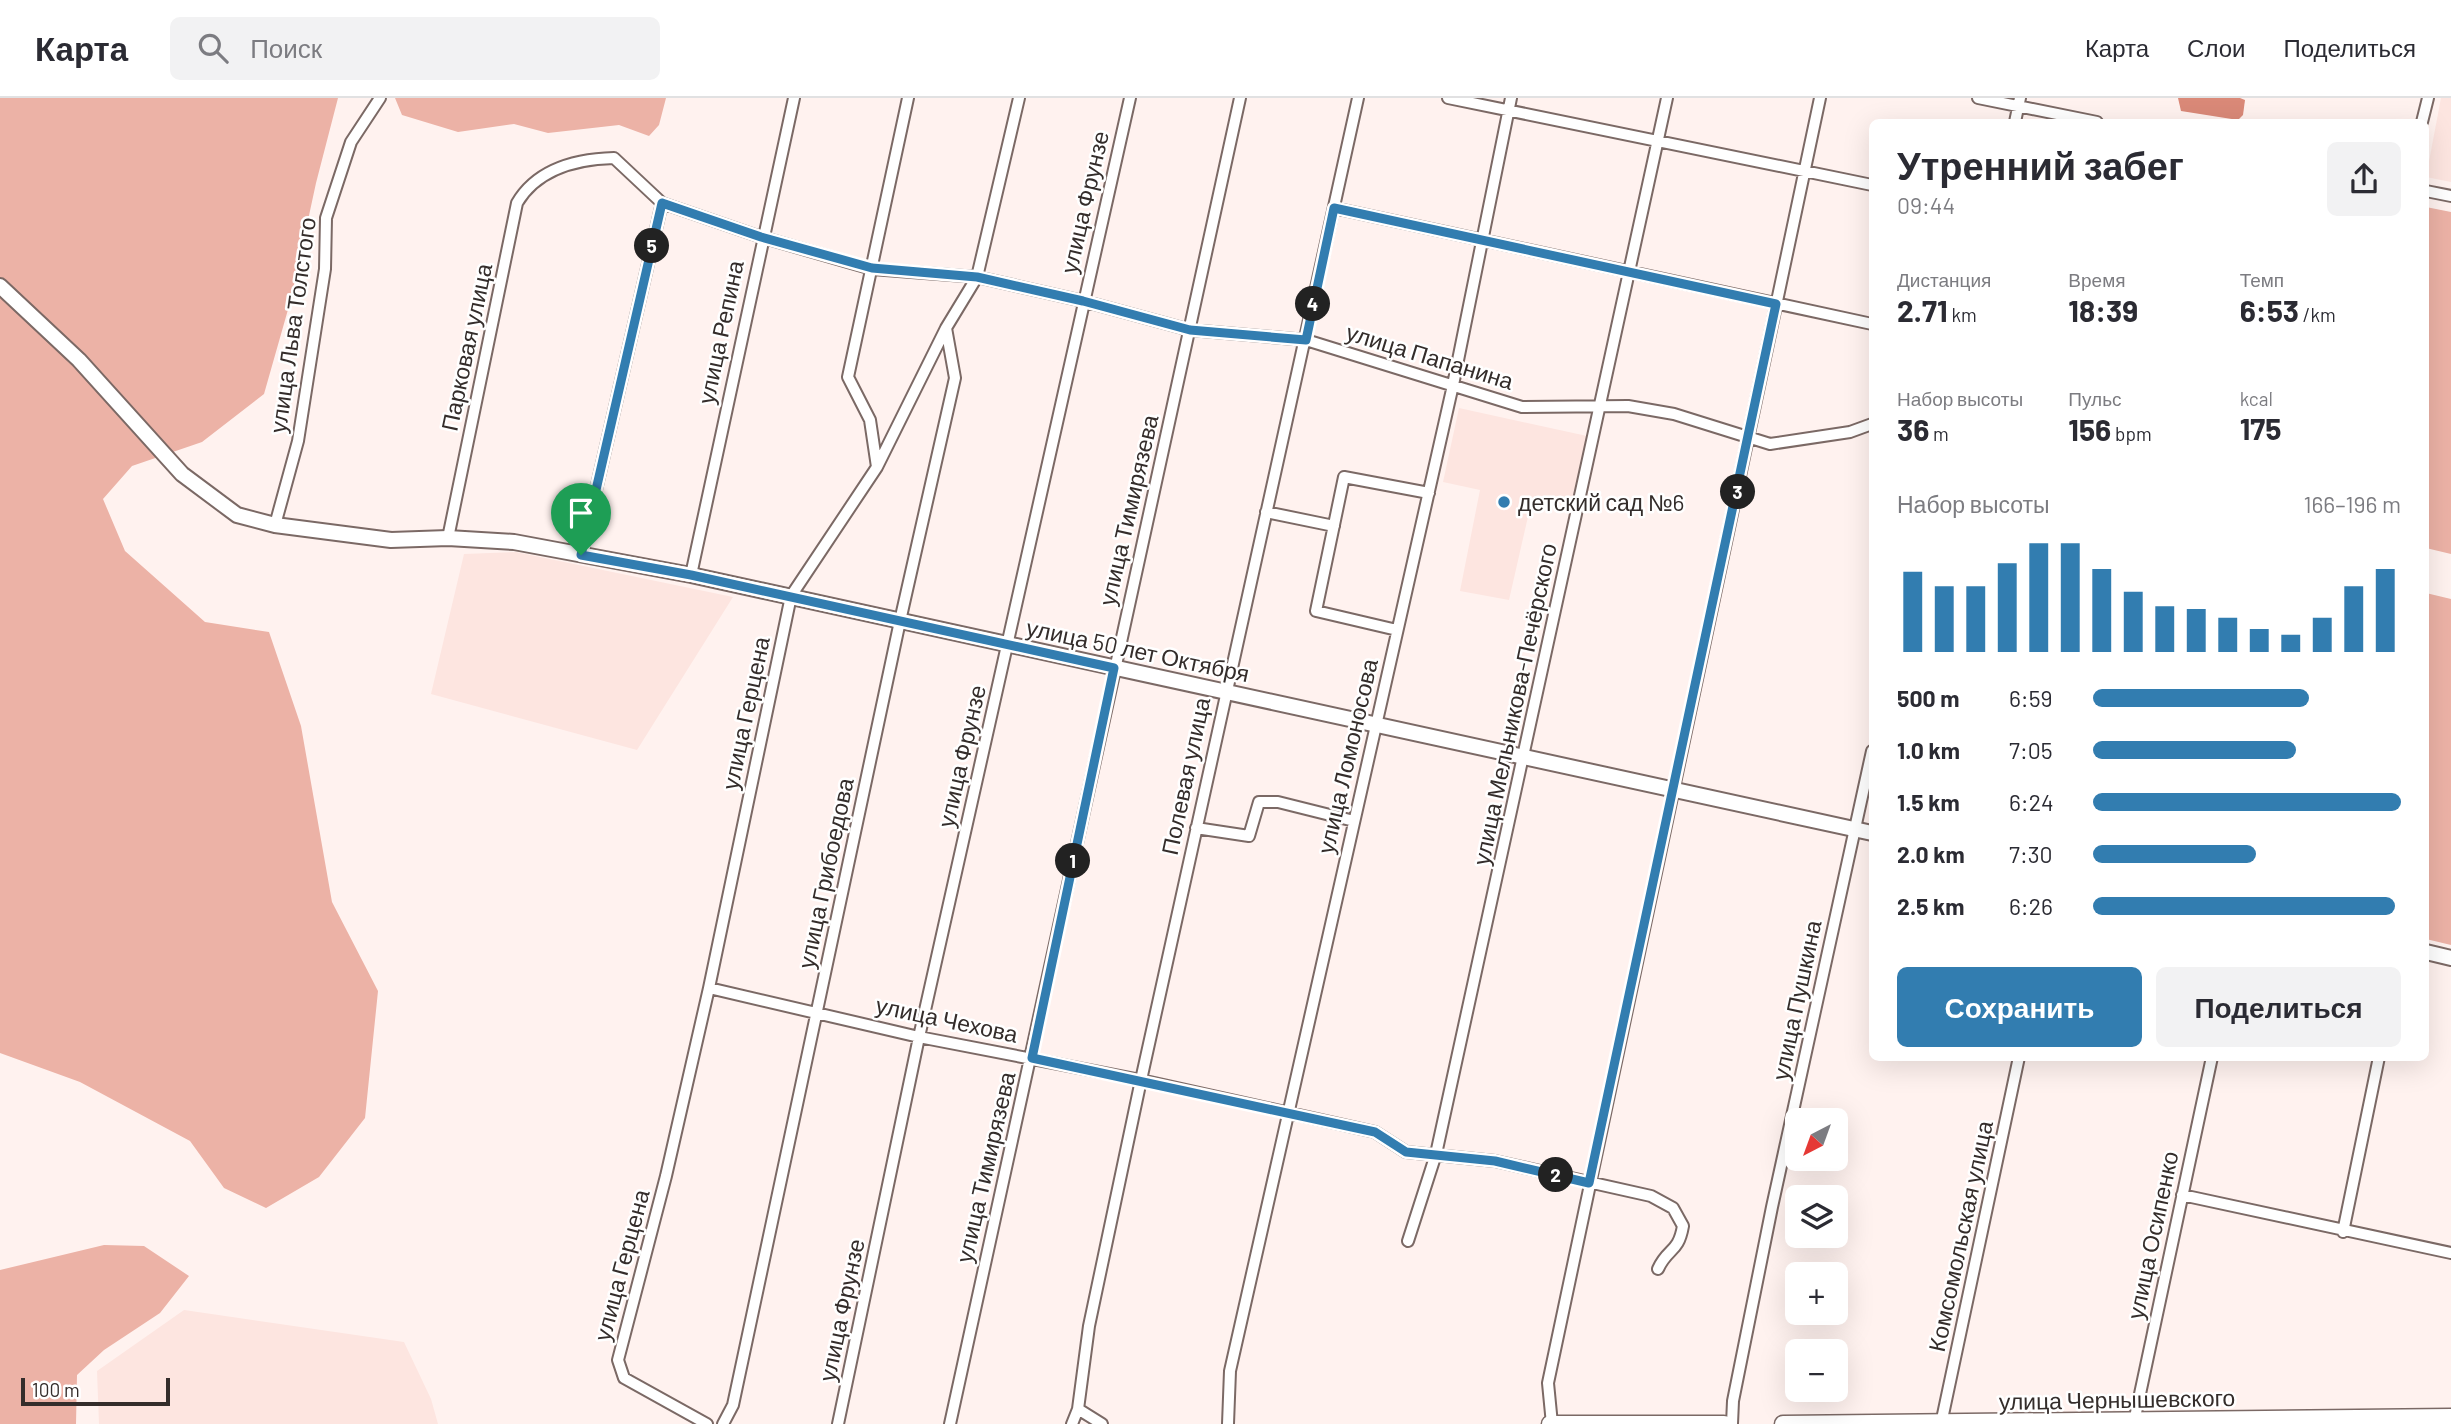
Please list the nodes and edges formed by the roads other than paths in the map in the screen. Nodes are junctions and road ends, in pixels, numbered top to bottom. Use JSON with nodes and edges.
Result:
{"nodes":[{"id":1,"x":380,"y":98,"type":"edge"},
{"id":2,"x":794,"y":98,"type":"edge"},
{"id":3,"x":908,"y":98,"type":"edge"},
{"id":4,"x":1019,"y":98,"type":"edge"},
{"id":5,"x":1130,"y":98,"type":"edge"},
{"id":6,"x":1240,"y":98,"type":"edge"},
{"id":7,"x":1359,"y":98,"type":"edge"},
{"id":8,"x":1448,"y":98,"type":"edge"},
{"id":9,"x":1511,"y":98,"type":"edge"},
{"id":10,"x":1667,"y":98,"type":"edge"},
{"id":11,"x":1820,"y":98,"type":"edge"},
{"id":12,"x":1978,"y":98,"type":"edge"},
{"id":13,"x":2428,"y":98,"type":"edge"},
{"id":14,"x":2019,"y":103,"type":"edge"},
{"id":15,"x":1509,"y":111,"type":"junction"},
{"id":16,"x":2084,"y":119,"type":"edge"},
{"id":17,"x":2423,"y":119,"type":"edge"},
{"id":18,"x":1658,"y":142,"type":"junction"},
{"id":19,"x":1803,"y":169,"type":"junction"},
{"id":20,"x":544,"y":174,"type":"joint"},
{"id":21,"x":1869,"y":184,"type":"edge"},
{"id":22,"x":2429,"y":192,"type":"edge"},
{"id":23,"x":2451,"y":197,"type":"edge"},
{"id":24,"x":662,"y":203,"type":"junction"},
{"id":25,"x":1334,"y":208,"type":"junction"},
{"id":26,"x":761,"y":237,"type":"junction"},
{"id":27,"x":1483,"y":239,"type":"junction"},
{"id":28,"x":872,"y":268,"type":"junction"},
{"id":29,"x":1630,"y":271,"type":"junction"},
{"id":30,"x":977,"y":277,"type":"junction"},
{"id":31,"x":0,"y":286,"type":"edge"},
{"id":32,"x":1083,"y":301,"type":"junction"},
{"id":33,"x":1776,"y":304,"type":"junction"},
{"id":34,"x":1869,"y":323,"type":"edge"},
{"id":35,"x":946,"y":328,"type":"junction"},
{"id":36,"x":1190,"y":330,"type":"junction"},
{"id":37,"x":1306,"y":340,"type":"junction"},
{"id":38,"x":1453,"y":385,"type":"junction"},
{"id":39,"x":1601,"y":408,"type":"junction"},
{"id":40,"x":1869,"y":425,"type":"edge"},
{"id":41,"x":1749,"y":439,"type":"junction"},
{"id":42,"x":877,"y":467,"type":"junction"},
{"id":43,"x":1429,"y":493,"type":"junction"},
{"id":44,"x":1266,"y":512,"type":"junction"},
{"id":45,"x":275,"y":525,"type":"junction"},
{"id":46,"x":1334,"y":526,"type":"junction"},
{"id":47,"x":448,"y":538,"type":"junction"},
{"id":48,"x":581,"y":555,"type":"junction"},
{"id":49,"x":691,"y":575,"type":"junction"},
{"id":50,"x":791,"y":596,"type":"junction"},
{"id":51,"x":900,"y":621,"type":"junction"},
{"id":52,"x":1397,"y":630,"type":"junction"},
{"id":53,"x":1008,"y":645,"type":"junction"},
{"id":54,"x":1114,"y":668,"type":"junction"},
{"id":55,"x":1225,"y":692,"type":"junction"},
{"id":56,"x":1376,"y":724,"type":"junction"},
{"id":57,"x":1524,"y":756,"type":"junction"},
{"id":58,"x":1869,"y":765,"type":"edge"},
{"id":59,"x":1672,"y":788,"type":"junction"},
{"id":60,"x":1354,"y":821,"type":"junction"},
{"id":61,"x":1196,"y":828,"type":"junction"},
{"id":62,"x":1855,"y":829,"type":"junction"},
{"id":63,"x":1869,"y":832,"type":"edge"},
{"id":64,"x":2429,"y":953,"type":"edge"},
{"id":65,"x":2451,"y":958,"type":"edge"},
{"id":66,"x":709,"y":988,"type":"junction"},
{"id":67,"x":817,"y":1012,"type":"junction"},
{"id":68,"x":919,"y":1037,"type":"junction"},
{"id":69,"x":1032,"y":1058,"type":"junction"},
{"id":70,"x":2019,"y":1061,"type":"edge"},
{"id":71,"x":2211,"y":1061,"type":"edge"},
{"id":72,"x":2378,"y":1061,"type":"edge"},
{"id":73,"x":1141,"y":1080,"type":"junction"},
{"id":74,"x":1287,"y":1112,"type":"junction"},
{"id":75,"x":1436,"y":1154,"type":"junction"},
{"id":76,"x":1589,"y":1183,"type":"junction"},
{"id":77,"x":2182,"y":1195,"type":"junction"},
{"id":78,"x":2343,"y":1232,"type":"junction"},
{"id":79,"x":1408,"y":1241,"type":"dead end"},
{"id":80,"x":2451,"y":1253,"type":"edge"},
{"id":81,"x":1658,"y":1269,"type":"dead end"},
{"id":82,"x":1078,"y":1409,"type":"junction"},
{"id":83,"x":2451,"y":1417,"type":"edge"},
{"id":84,"x":2134,"y":1422,"type":"junction"},
{"id":85,"x":707,"y":1424,"type":"edge"},
{"id":86,"x":723,"y":1424,"type":"edge"},
{"id":87,"x":838,"y":1424,"type":"edge"},
{"id":88,"x":950,"y":1424,"type":"edge"},
{"id":89,"x":1072,"y":1424,"type":"edge"},
{"id":90,"x":1102,"y":1424,"type":"edge"},
{"id":91,"x":1228,"y":1424,"type":"edge"},
{"id":92,"x":1551,"y":1424,"type":"edge"},
{"id":93,"x":1724,"y":1424,"type":"edge"},
{"id":94,"x":1732,"y":1424,"type":"edge"},
{"id":95,"x":1783,"y":1424,"type":"edge"},
{"id":96,"x":1894,"y":1424,"type":"edge"},
{"id":97,"x":1941,"y":1424,"type":"edge"}],
"edges":[{"from":1,"to":45,"type":"street","name":"улица Льва Толстого"},
{"from":2,"to":26,"type":"street","name":"улица Репина"},
{"from":3,"to":28,"type":"street"},
{"from":4,"to":30,"type":"street"},
{"from":5,"to":32,"type":"street","name":"улица Фрунзе"},
{"from":6,"to":36,"type":"street","name":"улица Тимирязева"},
{"from":7,"to":25,"type":"street","name":"Полевая улица"},
{"from":8,"to":15,"type":"street"},
{"from":9,"to":15,"type":"street","name":"улица Ломоносова"},
{"from":10,"to":18,"type":"street","name":"улица Мельникова-Печёрского"},
{"from":11,"to":19,"type":"street"},
{"from":12,"to":14,"type":"street"},
{"from":13,"to":17,"type":"street"},
{"from":14,"to":16,"type":"street"},
{"from":15,"to":18,"type":"street"},
{"from":15,"to":27,"type":"street","name":"улица Ломоносова"},
{"from":18,"to":19,"type":"street"},
{"from":18,"to":29,"type":"street","name":"улица Мельникова-Печёрского"},
{"from":19,"to":21,"type":"street"},
{"from":19,"to":33,"type":"street"},
{"from":20,"to":24,"type":"street","name":"улица Папанина"},
{"from":20,"to":47,"type":"street","name":"Парковая улица"},
{"from":22,"to":23,"type":"street"},
{"from":24,"to":26,"type":"street","name":"улица Папанина"},
{"from":24,"to":48,"type":"street"},
{"from":25,"to":27,"type":"street"},
{"from":25,"to":37,"type":"street","name":"Полевая улица"},
{"from":26,"to":28,"type":"street","name":"улица Папанина"},
{"from":26,"to":49,"type":"street","name":"улица Репина"},
{"from":27,"to":29,"type":"street"},
{"from":27,"to":38,"type":"street","name":"улица Ломоносова"},
{"from":28,"to":30,"type":"street","name":"улица Папанина"},
{"from":28,"to":42,"type":"street"},
{"from":29,"to":33,"type":"street"},
{"from":29,"to":39,"type":"street","name":"улица Мельникова-Печёрского"},
{"from":30,"to":32,"type":"street","name":"улица Папанина"},
{"from":30,"to":35,"type":"street","name":"улица Герцена"},
{"from":31,"to":45,"type":"street","name":"улица 50 лет Октября"},
{"from":32,"to":36,"type":"street","name":"улица Папанина"},
{"from":32,"to":53,"type":"street","name":"улица Фрунзе"},
{"from":33,"to":34,"type":"street"},
{"from":33,"to":41,"type":"street"},
{"from":35,"to":42,"type":"street","name":"улица Герцена"},
{"from":35,"to":51,"type":"street","name":"улица Грибоедова"},
{"from":36,"to":37,"type":"street","name":"улица Папанина"},
{"from":36,"to":54,"type":"street","name":"улица Тимирязева"},
{"from":37,"to":38,"type":"street","name":"улица Папанина"},
{"from":37,"to":44,"type":"street","name":"Полевая улица"},
{"from":38,"to":39,"type":"street","name":"улица Папанина"},
{"from":38,"to":43,"type":"street","name":"улица Ломоносова"},
{"from":39,"to":41,"type":"street","name":"улица Папанина"},
{"from":39,"to":57,"type":"street","name":"улица Мельникова-Печёрского"},
{"from":40,"to":41,"type":"street","name":"улица Папанина"},
{"from":41,"to":59,"type":"street"},
{"from":42,"to":50,"type":"street","name":"улица Герцена"},
{"from":43,"to":46,"type":"street"},
{"from":43,"to":52,"type":"street","name":"улица Ломоносова"},
{"from":44,"to":46,"type":"street"},
{"from":44,"to":55,"type":"street","name":"Полевая улица"},
{"from":45,"to":47,"type":"street","name":"улица 50 лет Октября"},
{"from":46,"to":52,"type":"street"},
{"from":47,"to":48,"type":"street","name":"улица 50 лет Октября"},
{"from":48,"to":49,"type":"street","name":"улица 50 лет Октября"},
{"from":49,"to":50,"type":"street","name":"улица 50 лет Октября"},
{"from":50,"to":51,"type":"street","name":"улица 50 лет Октября"},
{"from":50,"to":66,"type":"street","name":"улица Герцена"},
{"from":51,"to":53,"type":"street","name":"улица 50 лет Октября"},
{"from":51,"to":67,"type":"street","name":"улица Грибоедова"},
{"from":52,"to":56,"type":"street","name":"улица Ломоносова"},
{"from":53,"to":54,"type":"street","name":"улица 50 лет Октября"},
{"from":53,"to":68,"type":"street","name":"улица Фрунзе"},
{"from":54,"to":55,"type":"street","name":"улица 50 лет Октября"},
{"from":54,"to":69,"type":"street","name":"улица Тимирязева"},
{"from":55,"to":56,"type":"street","name":"улица 50 лет Октября"},
{"from":55,"to":61,"type":"street","name":"Полевая улица"},
{"from":56,"to":57,"type":"street","name":"улица 50 лет Октября"},
{"from":56,"to":60,"type":"street","name":"улица Ломоносова"},
{"from":57,"to":59,"type":"street","name":"улица 50 лет Октября"},
{"from":57,"to":75,"type":"street","name":"улица Мельникова-Печёрского"},
{"from":58,"to":62,"type":"street","name":"улица Пушкина"},
{"from":59,"to":62,"type":"street","name":"улица 50 лет Октября"},
{"from":59,"to":76,"type":"street"},
{"from":60,"to":61,"type":"street"},
{"from":60,"to":74,"type":"street","name":"улица Ломоносова"},
{"from":61,"to":73,"type":"street","name":"Полевая улица"},
{"from":62,"to":63,"type":"street","name":"улица 50 лет Октября"},
{"from":62,"to":94,"type":"street","name":"улица Пушкина"},
{"from":64,"to":65,"type":"street"},
{"from":66,"to":67,"type":"street","name":"улица Чехова"},
{"from":66,"to":85,"type":"street","name":"улица Герцена"},
{"from":67,"to":68,"type":"street","name":"улица Чехова"},
{"from":67,"to":86,"type":"street","name":"улица Грибоедова"},
{"from":68,"to":69,"type":"street","name":"улица Чехова"},
{"from":68,"to":87,"type":"street","name":"улица Фрунзе"},
{"from":69,"to":73,"type":"street","name":"улица Чехова"},
{"from":69,"to":88,"type":"street","name":"улица Тимирязева"},
{"from":70,"to":97,"type":"street","name":"Комсомольская улица"},
{"from":71,"to":77,"type":"street","name":"улица Осипенко"},
{"from":72,"to":78,"type":"street"},
{"from":73,"to":74,"type":"street","name":"улица Чехова"},
{"from":73,"to":82,"type":"street","name":"Полевая улица"},
{"from":74,"to":75,"type":"street","name":"улица Чехова"},
{"from":74,"to":91,"type":"street","name":"улица Ломоносова"},
{"from":75,"to":76,"type":"street","name":"улица Чехова"},
{"from":75,"to":79,"type":"street","name":"улица Мельникова-Печёрского"},
{"from":76,"to":81,"type":"street","name":"улица Чехова"},
{"from":76,"to":92,"type":"street"},
{"from":77,"to":78,"type":"street"},
{"from":77,"to":84,"type":"street","name":"улица Осипенко"},
{"from":78,"to":80,"type":"street"},
{"from":82,"to":89,"type":"street","name":"Полевая улица"},
{"from":82,"to":90,"type":"street"},
{"from":83,"to":84,"type":"main road","name":"улица Чернышевского"},
{"from":84,"to":97,"type":"main road","name":"улица Чернышевского"},
{"from":92,"to":93,"type":"main road"},
{"from":95,"to":96,"type":"main road","name":"улица Чернышевского"},
{"from":96,"to":97,"type":"main road","name":"улица Чернышевского"}]}
